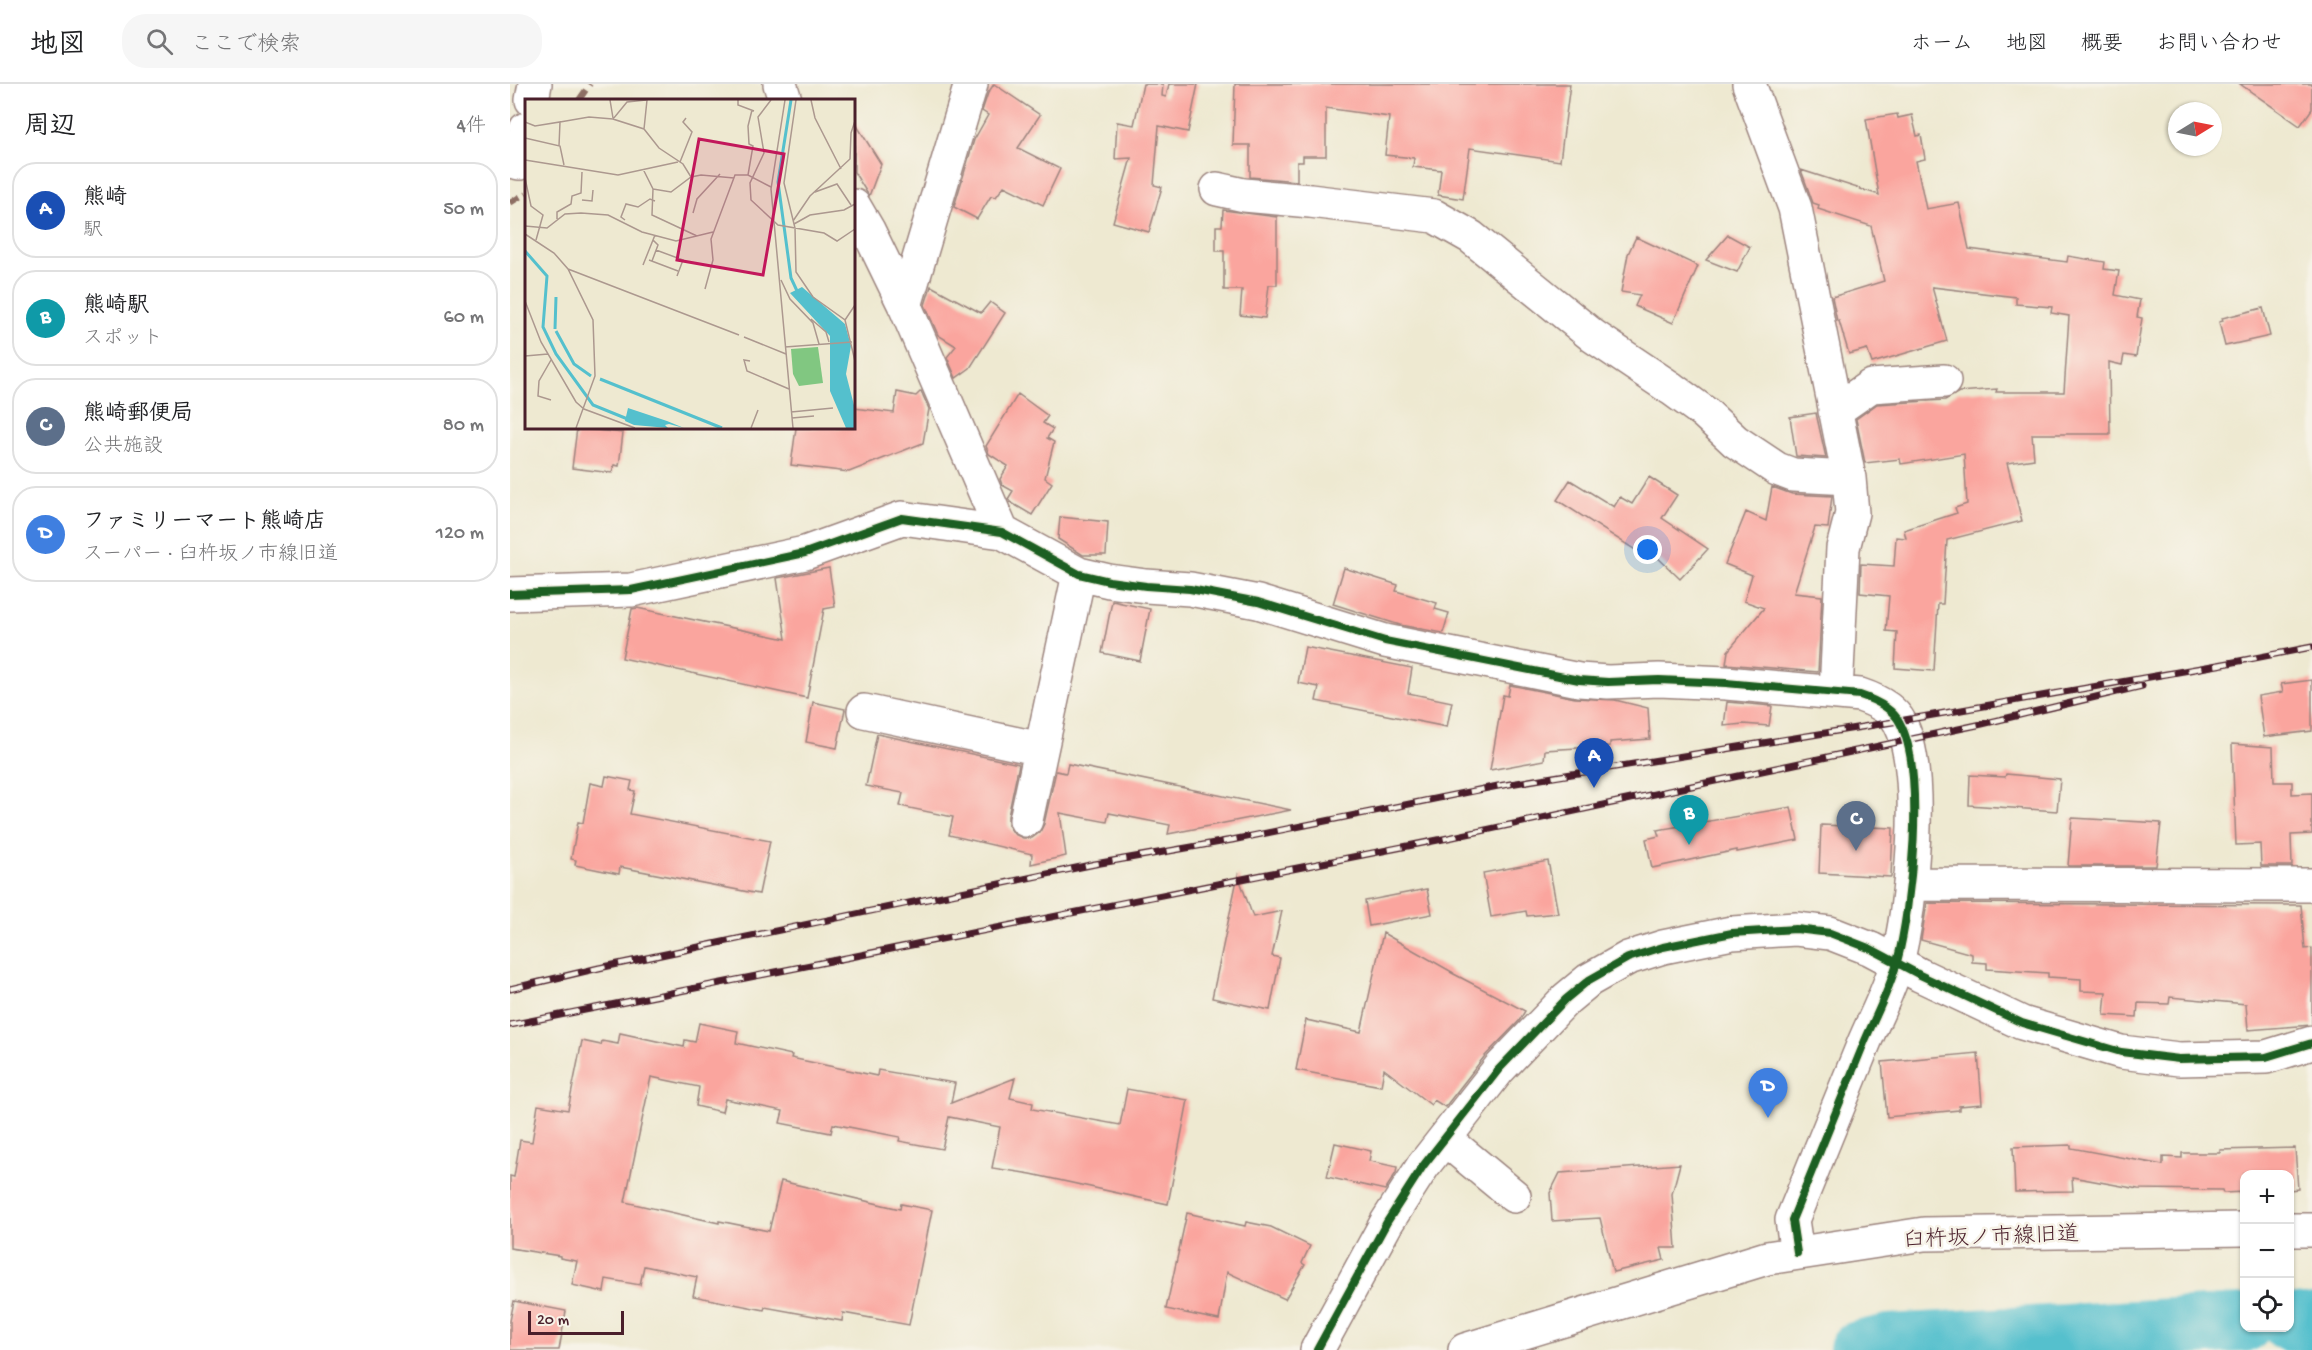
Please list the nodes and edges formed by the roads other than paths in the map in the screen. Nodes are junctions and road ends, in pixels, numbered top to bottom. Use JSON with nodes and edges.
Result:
{"nodes":[{"id":1,"x":535,"y":84,"type":"edge"},
{"id":2,"x":780,"y":84,"type":"edge"},
{"id":3,"x":971,"y":84,"type":"edge"},
{"id":4,"x":1749,"y":84,"type":"edge"},
{"id":5,"x":532,"y":99,"type":"edge"},
{"id":6,"x":785,"y":99,"type":"edge"},
{"id":7,"x":525,"y":135,"type":"edge"},
{"id":8,"x":510,"y":161,"type":"edge"},
{"id":9,"x":1217,"y":189,"type":"dead end"},
{"id":10,"x":855,"y":208,"type":"edge"},
{"id":11,"x":905,"y":306,"type":"junction"},
{"id":12,"x":1944,"y":381,"type":"dead end"},
{"id":13,"x":1835,"y":411,"type":"junction"},
{"id":14,"x":1849,"y":478,"type":"junction"},
{"id":15,"x":1002,"y":532,"type":"junction"},
{"id":16,"x":1079,"y":574,"type":"junction"},
{"id":17,"x":510,"y":594,"type":"edge"},
{"id":18,"x":1836,"y":692,"type":"junction"},
{"id":19,"x":864,"y":711,"type":"dead end"},
{"id":20,"x":1041,"y":749,"type":"junction"},
{"id":21,"x":1026,"y":820,"type":"dead end"},
{"id":22,"x":1910,"y":884,"type":"junction"},
{"id":23,"x":2312,"y":885,"type":"edge"},
{"id":24,"x":1897,"y":963,"type":"junction"},
{"id":25,"x":2312,"y":1043,"type":"edge"},
{"id":26,"x":1451,"y":1144,"type":"junction"},
{"id":27,"x":1514,"y":1196,"type":"dead end"},
{"id":28,"x":2240,"y":1229,"type":"edge"},
{"id":29,"x":2294,"y":1230,"type":"edge"},
{"id":30,"x":2312,"y":1230,"type":"edge"},
{"id":31,"x":1797,"y":1253,"type":"junction"},
{"id":32,"x":1317,"y":1350,"type":"edge"},
{"id":33,"x":1465,"y":1350,"type":"edge"}],
"edges":[{"from":1,"to":5,"type":"street"},
{"from":2,"to":6,"type":"street"},
{"from":3,"to":11,"type":"street"},
{"from":4,"to":13,"type":"street"},
{"from":7,"to":8,"type":"street"},
{"from":9,"to":14,"type":"street"},
{"from":10,"to":11,"type":"street"},
{"from":11,"to":15,"type":"street"},
{"from":12,"to":13,"type":"street"},
{"from":13,"to":14,"type":"street"},
{"from":14,"to":18,"type":"street"},
{"from":15,"to":16,"type":"street"},
{"from":15,"to":17,"type":"street"},
{"from":16,"to":18,"type":"street"},
{"from":16,"to":20,"type":"street"},
{"from":18,"to":22,"type":"street"},
{"from":19,"to":20,"type":"street"},
{"from":20,"to":21,"type":"street"},
{"from":22,"to":23,"type":"street"},
{"from":22,"to":24,"type":"street"},
{"from":24,"to":25,"type":"street"},
{"from":24,"to":26,"type":"street"},
{"from":24,"to":31,"type":"street"},
{"from":26,"to":27,"type":"street"},
{"from":26,"to":32,"type":"street"},
{"from":28,"to":31,"type":"street","name":"臼杵坂ノ市線旧道"},
{"from":29,"to":30,"type":"street"},
{"from":31,"to":33,"type":"street","name":"臼杵坂ノ市線旧道"}]}
